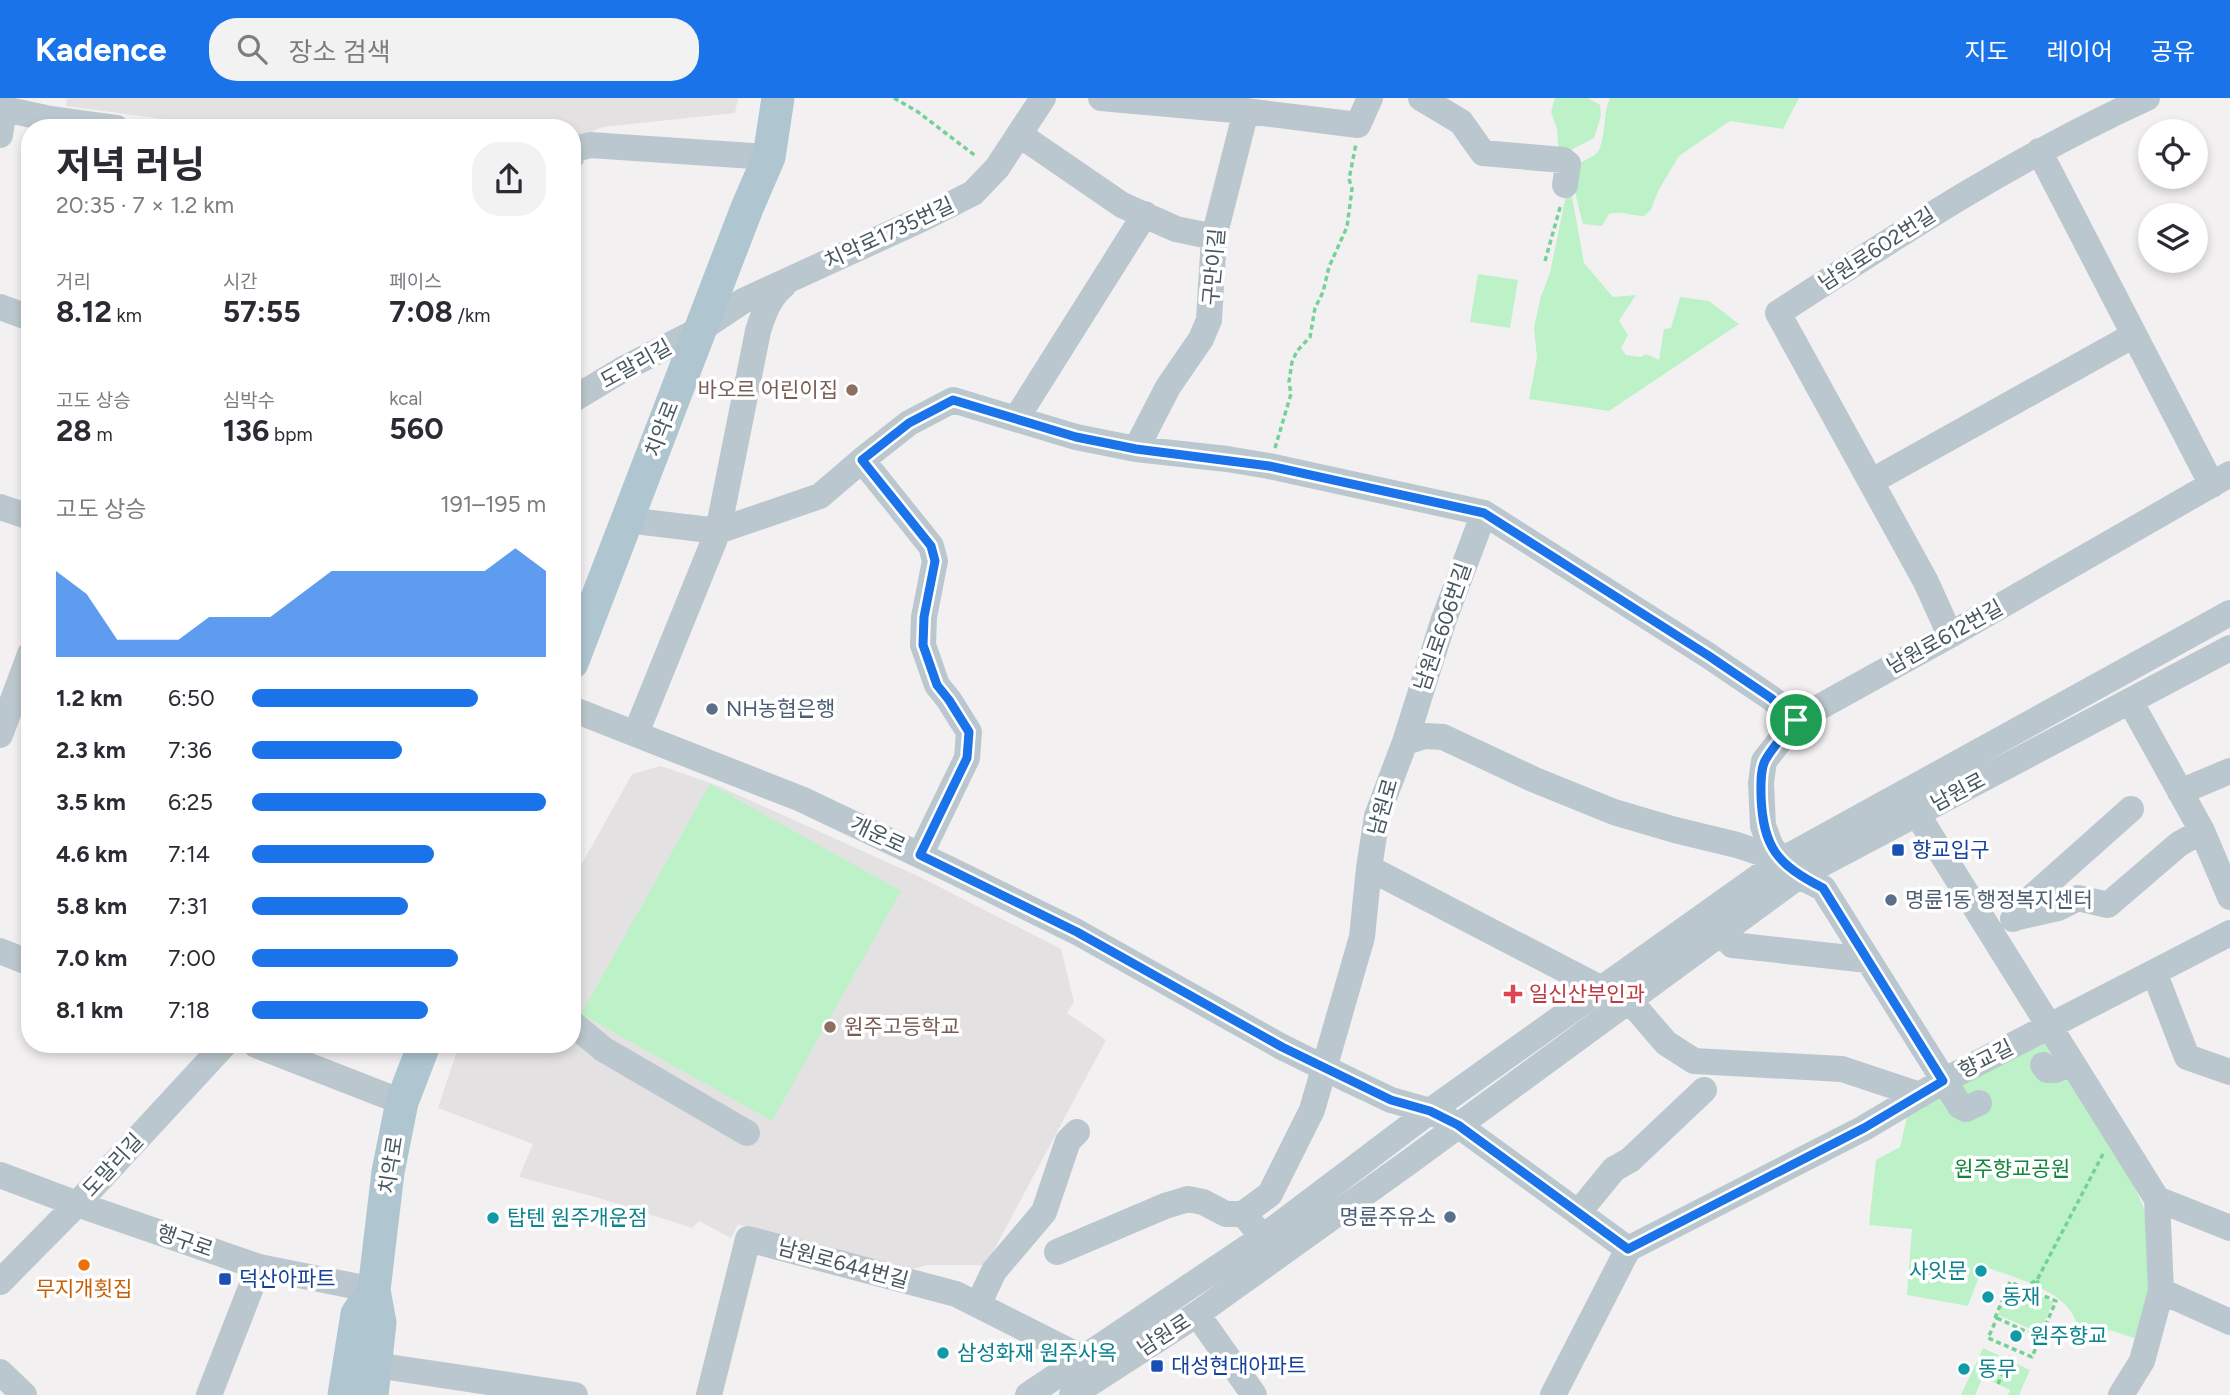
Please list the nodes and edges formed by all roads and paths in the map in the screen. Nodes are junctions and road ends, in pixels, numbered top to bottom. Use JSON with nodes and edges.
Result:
{"nodes":[{"id":1,"x":778,"y":98,"type":"edge"},
{"id":2,"x":894,"y":98,"type":"edge"},
{"id":3,"x":1044,"y":98,"type":"edge"},
{"id":4,"x":1101,"y":98,"type":"edge"},
{"id":5,"x":1370,"y":98,"type":"edge"},
{"id":6,"x":2147,"y":98,"type":"edge"},
{"id":7,"x":1431,"y":101,"type":"edge"},
{"id":8,"x":2108,"y":105,"type":"edge"},
{"id":9,"x":1259,"y":107,"type":"edge"},
{"id":10,"x":2,"y":108,"type":"edge"},
{"id":11,"x":50,"y":115,"type":"edge"},
{"id":12,"x":70,"y":119,"type":"edge"},
{"id":13,"x":1358,"y":125,"type":"junction"},
{"id":14,"x":0,"y":135,"type":"edge"},
{"id":15,"x":1020,"y":135,"type":"junction"},
{"id":16,"x":581,"y":148,"type":"edge"},
{"id":17,"x":2039,"y":151,"type":"junction"},
{"id":18,"x":769,"y":157,"type":"junction"},
{"id":19,"x":998,"y":168,"type":"junction"},
{"id":20,"x":1565,"y":185,"type":"joint"},
{"id":21,"x":1145,"y":214,"type":"junction"},
{"id":22,"x":1214,"y":237,"type":"junction"},
{"id":23,"x":1545,"y":261,"type":"dead end"},
{"id":24,"x":794,"y":278,"type":"junction"},
{"id":25,"x":0,"y":307,"type":"edge"},
{"id":26,"x":21,"y":315,"type":"edge"},
{"id":27,"x":701,"y":330,"type":"junction"},
{"id":28,"x":2134,"y":335,"type":"junction"},
{"id":29,"x":581,"y":395,"type":"edge"},
{"id":30,"x":1016,"y":419,"type":"junction"},
{"id":31,"x":1136,"y":449,"type":"junction"},
{"id":32,"x":862,"y":460,"type":"junction"},
{"id":33,"x":1269,"y":466,"type":"junction"},
{"id":34,"x":2221,"y":480,"type":"edge"},
{"id":35,"x":1872,"y":481,"type":"junction"},
{"id":36,"x":0,"y":507,"type":"edge"},
{"id":37,"x":1484,"y":513,"type":"junction"},
{"id":38,"x":21,"y":514,"type":"edge"},
{"id":39,"x":627,"y":520,"type":"junction"},
{"id":40,"x":718,"y":531,"type":"junction"},
{"id":41,"x":2230,"y":613,"type":"edge"},
{"id":42,"x":1950,"y":635,"type":"junction"},
{"id":43,"x":581,"y":640,"type":"edge"},
{"id":44,"x":2230,"y":649,"type":"edge"},
{"id":45,"x":21,"y":682,"type":"edge"},
{"id":46,"x":2130,"y":701,"type":"junction"},
{"id":47,"x":581,"y":712,"type":"edge"},
{"id":48,"x":9,"y":720,"type":"edge"},
{"id":49,"x":1796,"y":720,"type":"junction"},
{"id":50,"x":636,"y":733,"type":"junction"},
{"id":51,"x":1405,"y":742,"type":"junction"},
{"id":52,"x":2230,"y":771,"type":"edge"},
{"id":53,"x":2180,"y":792,"type":"junction"},
{"id":54,"x":2131,"y":809,"type":"dead end"},
{"id":55,"x":1917,"y":814,"type":"junction"},
{"id":56,"x":2202,"y":831,"type":"junction"},
{"id":57,"x":920,"y":855,"type":"junction"},
{"id":58,"x":1369,"y":868,"type":"junction"},
{"id":59,"x":1791,"y":868,"type":"junction"},
{"id":60,"x":2230,"y":897,"type":"edge"},
{"id":61,"x":2018,"y":917,"type":"junction"},
{"id":62,"x":1988,"y":929,"type":"junction"},
{"id":63,"x":1721,"y":933,"type":"junction"},
{"id":64,"x":2230,"y":933,"type":"edge"},
{"id":65,"x":0,"y":951,"type":"edge"},
{"id":66,"x":21,"y":959,"type":"edge"},
{"id":67,"x":1868,"y":960,"type":"junction"},
{"id":68,"x":2154,"y":972,"type":"junction"},
{"id":69,"x":1602,"y":989,"type":"junction"},
{"id":70,"x":1629,"y":1000,"type":"junction"},
{"id":71,"x":2049,"y":1027,"type":"junction"},
{"id":72,"x":581,"y":1031,"type":"edge"},
{"id":73,"x":216,"y":1053,"type":"edge"},
{"id":74,"x":276,"y":1053,"type":"edge"},
{"id":75,"x":421,"y":1053,"type":"edge"},
{"id":76,"x":2071,"y":1063,"type":"junction"},
{"id":77,"x":2043,"y":1065,"type":"dead end"},
{"id":78,"x":2230,"y":1072,"type":"edge"},
{"id":79,"x":1943,"y":1081,"type":"junction"},
{"id":80,"x":1704,"y":1090,"type":"dead end"},
{"id":81,"x":1920,"y":1095,"type":"junction"},
{"id":82,"x":402,"y":1102,"type":"junction"},
{"id":83,"x":1979,"y":1103,"type":"dead end"},
{"id":84,"x":1430,"y":1111,"type":"junction"},
{"id":85,"x":1458,"y":1125,"type":"junction"},
{"id":86,"x":1077,"y":1132,"type":"dead end"},
{"id":87,"x":747,"y":1133,"type":"dead end"},
{"id":88,"x":2102,"y":1156,"type":"dead end"},
{"id":89,"x":0,"y":1175,"type":"edge"},
{"id":90,"x":2157,"y":1199,"type":"junction"},
{"id":91,"x":77,"y":1204,"type":"junction"},
{"id":92,"x":1578,"y":1213,"type":"junction"},
{"id":93,"x":1243,"y":1214,"type":"junction"},
{"id":94,"x":2230,"y":1228,"type":"edge"},
{"id":95,"x":1262,"y":1237,"type":"junction"},
{"id":96,"x":1628,"y":1249,"type":"junction"},
{"id":97,"x":1057,"y":1252,"type":"dead end"},
{"id":98,"x":259,"y":1267,"type":"junction"},
{"id":99,"x":0,"y":1282,"type":"edge"},
{"id":100,"x":374,"y":1290,"type":"junction"},
{"id":101,"x":2033,"y":1291,"type":"junction"},
{"id":102,"x":2161,"y":1291,"type":"junction"},
{"id":103,"x":978,"y":1305,"type":"junction"},
{"id":104,"x":1196,"y":1314,"type":"junction"},
{"id":105,"x":1997,"y":1318,"type":"junction"},
{"id":106,"x":2230,"y":1322,"type":"edge"},
{"id":107,"x":2040,"y":1338,"type":"junction"},
{"id":108,"x":2012,"y":1352,"type":"junction"},
{"id":109,"x":1083,"y":1357,"type":"junction"},
{"id":110,"x":0,"y":1372,"type":"edge"},
{"id":111,"x":374,"y":1380,"type":"edge"},
{"id":112,"x":1998,"y":1384,"type":"dead end"},
{"id":113,"x":1562,"y":1390,"type":"edge"},
{"id":114,"x":24,"y":1395,"type":"edge"},
{"id":115,"x":209,"y":1395,"type":"edge"},
{"id":116,"x":344,"y":1395,"type":"edge"},
{"id":117,"x":575,"y":1395,"type":"edge"},
{"id":118,"x":709,"y":1395,"type":"edge"},
{"id":119,"x":1028,"y":1395,"type":"edge"},
{"id":120,"x":1072,"y":1395,"type":"edge"},
{"id":121,"x":1254,"y":1395,"type":"edge"},
{"id":122,"x":2121,"y":1395,"type":"edge"}],
"edges":[{"from":1,"to":18,"type":"main road","name":"치악로"},
{"from":2,"to":19,"type":"path"},
{"from":3,"to":15,"type":"street","name":"치악로1735번길"},
{"from":4,"to":9,"type":"street"},
{"from":5,"to":13,"type":"street"},
{"from":6,"to":8,"type":"street","name":"남원로602번길"},
{"from":7,"to":20,"type":"street"},
{"from":8,"to":17,"type":"street","name":"남원로602번길"},
{"from":9,"to":13,"type":"street"},
{"from":9,"to":22,"type":"street","name":"구만이길"},
{"from":10,"to":11,"type":"street"},
{"from":10,"to":14,"type":"street"},
{"from":11,"to":12,"type":"street"},
{"from":13,"to":33,"type":"path"},
{"from":15,"to":19,"type":"street","name":"치악로1735번길"},
{"from":15,"to":21,"type":"street"},
{"from":16,"to":18,"type":"street"},
{"from":17,"to":28,"type":"street"},
{"from":17,"to":35,"type":"street","name":"남원로602번길"},
{"from":18,"to":27,"type":"main road","name":"치악로"},
{"from":19,"to":24,"type":"street","name":"치악로1735번길"},
{"from":20,"to":23,"type":"path"},
{"from":21,"to":22,"type":"street"},
{"from":21,"to":30,"type":"street"},
{"from":22,"to":31,"type":"street","name":"구만이길"},
{"from":24,"to":27,"type":"street","name":"치악로1735번길"},
{"from":24,"to":40,"type":"street"},
{"from":25,"to":26,"type":"street"},
{"from":27,"to":29,"type":"street","name":"도말리길"},
{"from":27,"to":39,"type":"main road","name":"치악로"},
{"from":28,"to":34,"type":"street"},
{"from":28,"to":35,"type":"street"},
{"from":30,"to":31,"type":"street"},
{"from":30,"to":32,"type":"street"},
{"from":31,"to":33,"type":"street"},
{"from":32,"to":40,"type":"street"},
{"from":32,"to":57,"type":"street"},
{"from":33,"to":37,"type":"street"},
{"from":34,"to":42,"type":"street","name":"남원로612번길"},
{"from":35,"to":42,"type":"street","name":"남원로602번길"},
{"from":36,"to":38,"type":"street"},
{"from":37,"to":49,"type":"street"},
{"from":37,"to":51,"type":"street","name":"남원로606번길"},
{"from":39,"to":40,"type":"street"},
{"from":39,"to":43,"type":"main road","name":"치악로"},
{"from":40,"to":50,"type":"street"},
{"from":41,"to":59,"type":"street","name":"남원로"},
{"from":42,"to":49,"type":"street","name":"남원로612번길"},
{"from":44,"to":46,"type":"street","name":"남원로"},
{"from":45,"to":48,"type":"street"},
{"from":46,"to":53,"type":"street"},
{"from":46,"to":55,"type":"street","name":"남원로"},
{"from":47,"to":50,"type":"street","name":"개운로"},
{"from":49,"to":59,"type":"street","name":"남원로612번길"},
{"from":50,"to":57,"type":"street","name":"개운로"},
{"from":51,"to":58,"type":"street","name":"남원로"},
{"from":51,"to":59,"type":"street"},
{"from":52,"to":53,"type":"street"},
{"from":53,"to":56,"type":"street"},
{"from":54,"to":61,"type":"street"},
{"from":55,"to":59,"type":"street","name":"남원로"},
{"from":55,"to":62,"type":"street"},
{"from":56,"to":60,"type":"street"},
{"from":56,"to":61,"type":"street"},
{"from":57,"to":84,"type":"street","name":"개운로","bridge":true},
{"from":58,"to":69,"type":"street"},
{"from":58,"to":93,"type":"street","name":"남원로"},
{"from":59,"to":63,"type":"street","name":"남원로"},
{"from":59,"to":67,"type":"street"},
{"from":59,"to":69,"type":"street","name":"남원로"},
{"from":61,"to":62,"type":"street"},
{"from":62,"to":71,"type":"street"},
{"from":63,"to":67,"type":"street"},
{"from":63,"to":70,"type":"street","name":"남원로"},
{"from":64,"to":68,"type":"street","name":"향교길"},
{"from":65,"to":66,"type":"street"},
{"from":67,"to":79,"type":"street"},
{"from":68,"to":71,"type":"street","name":"향교길"},
{"from":68,"to":78,"type":"street"},
{"from":69,"to":84,"type":"street","name":"남원로"},
{"from":70,"to":81,"type":"street"},
{"from":70,"to":85,"type":"street","name":"남원로"},
{"from":71,"to":76,"type":"street"},
{"from":71,"to":79,"type":"street","name":"향교길"},
{"from":72,"to":87,"type":"street"},
{"from":73,"to":91,"type":"street","name":"도말리길"},
{"from":74,"to":82,"type":"street"},
{"from":75,"to":82,"type":"main road","name":"치악로"},
{"from":76,"to":77,"type":"street"},
{"from":76,"to":90,"type":"street"},
{"from":79,"to":81,"type":"street","name":"향교길"},
{"from":79,"to":83,"type":"street"},
{"from":80,"to":92,"type":"street"},
{"from":81,"to":96,"type":"street","name":"향교길"},
{"from":82,"to":100,"type":"main road","name":"치악로"},
{"from":84,"to":85,"type":"street"},
{"from":84,"to":95,"type":"street","name":"남원로"},
{"from":85,"to":92,"type":"street"},
{"from":85,"to":104,"type":"street","name":"남원로"},
{"from":86,"to":103,"type":"street"},
{"from":88,"to":101,"type":"path"},
{"from":89,"to":91,"type":"street","name":"행구로"},
{"from":90,"to":94,"type":"street"},
{"from":90,"to":102,"type":"street"},
{"from":91,"to":98,"type":"street","name":"행구로"},
{"from":91,"to":99,"type":"street","name":"도말리길"},
{"from":92,"to":96,"type":"street"},
{"from":93,"to":95,"type":"street"},
{"from":93,"to":97,"type":"street"},
{"from":95,"to":109,"type":"street","name":"남원로"},
{"from":96,"to":113,"type":"street"},
{"from":98,"to":100,"type":"street","name":"행구로"},
{"from":98,"to":115,"type":"street"},
{"from":100,"to":111,"type":"main road","name":"치악로"},
{"from":100,"to":116,"type":"main road","name":"치악로"},
{"from":101,"to":105,"type":"path"},
{"from":101,"to":107,"type":"path"},
{"from":102,"to":106,"type":"street"},
{"from":102,"to":122,"type":"street"},
{"from":103,"to":109,"type":"street","name":"남원로644번길"},
{"from":103,"to":118,"type":"street","name":"남원로644번길"},
{"from":104,"to":120,"type":"street","name":"남원로"},
{"from":104,"to":121,"type":"street"},
{"from":105,"to":107,"type":"path"},
{"from":105,"to":108,"type":"path"},
{"from":107,"to":108,"type":"path"},
{"from":108,"to":112,"type":"path"},
{"from":109,"to":119,"type":"street","name":"남원로"},
{"from":110,"to":114,"type":"street"},
{"from":111,"to":117,"type":"street"}]}
